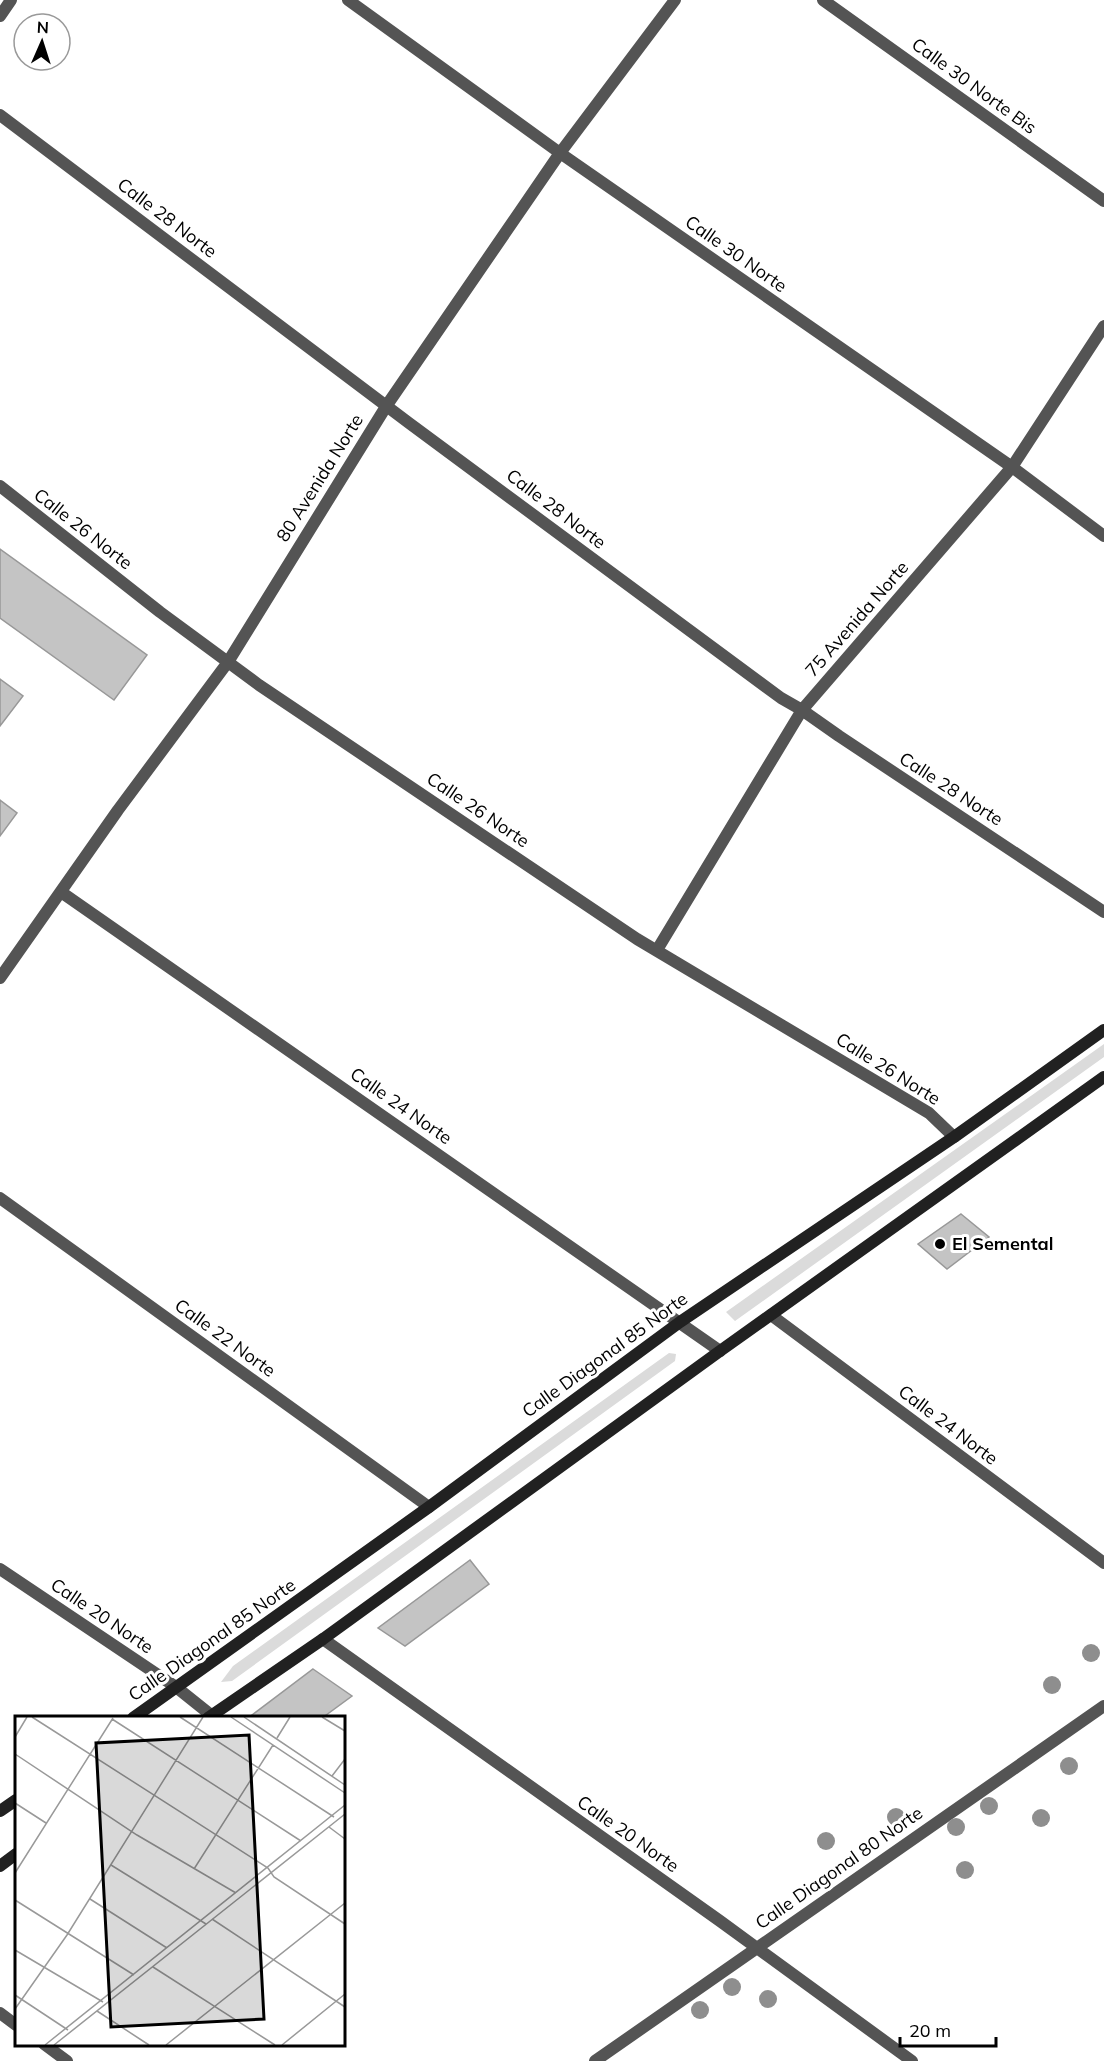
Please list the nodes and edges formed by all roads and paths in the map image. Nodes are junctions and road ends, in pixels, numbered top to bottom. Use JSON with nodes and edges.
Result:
{"nodes":[{"id":1,"x":11,"y":0,"type":"edge"},
{"id":2,"x":348,"y":0,"type":"edge"},
{"id":3,"x":675,"y":0,"type":"edge"},
{"id":4,"x":823,"y":0,"type":"edge"},
{"id":5,"x":0,"y":16,"type":"edge"},
{"id":6,"x":0,"y":116,"type":"edge"},
{"id":7,"x":560,"y":153,"type":"junction"},
{"id":8,"x":1104,"y":201,"type":"edge"},
{"id":9,"x":1104,"y":326,"type":"edge"},
{"id":10,"x":387,"y":405,"type":"junction"},
{"id":11,"x":1012,"y":467,"type":"junction"},
{"id":12,"x":0,"y":486,"type":"edge"},
{"id":13,"x":1104,"y":536,"type":"edge"},
{"id":14,"x":228,"y":662,"type":"junction"},
{"id":15,"x":802,"y":710,"type":"junction"},
{"id":16,"x":61,"y":892,"type":"junction"},
{"id":17,"x":1104,"y":912,"type":"edge"},
{"id":18,"x":657,"y":950,"type":"junction"},
{"id":19,"x":0,"y":978,"type":"edge"},
{"id":20,"x":1104,"y":1030,"type":"edge"},
{"id":21,"x":1104,"y":1077,"type":"edge"},
{"id":22,"x":954,"y":1137,"type":"junction"},
{"id":23,"x":0,"y":1198,"type":"edge"},
{"id":24,"x":771,"y":1315,"type":"junction"},
{"id":25,"x":680,"y":1322,"type":"junction"},
{"id":26,"x":720,"y":1351,"type":"junction"},
{"id":27,"x":429,"y":1507,"type":"junction"},
{"id":28,"x":1104,"y":1563,"type":"edge"},
{"id":29,"x":0,"y":1569,"type":"edge"},
{"id":30,"x":323,"y":1639,"type":"junction"},
{"id":31,"x":176,"y":1687,"type":"junction"},
{"id":32,"x":1104,"y":1706,"type":"edge"},
{"id":33,"x":136,"y":1716,"type":"edge"},
{"id":34,"x":210,"y":1716,"type":"edge"},
{"id":35,"x":15,"y":1801,"type":"edge"},
{"id":36,"x":0,"y":1811,"type":"edge"},
{"id":37,"x":15,"y":1855,"type":"edge"},
{"id":38,"x":0,"y":1866,"type":"edge"},
{"id":39,"x":755,"y":1948,"type":"junction"},
{"id":40,"x":0,"y":2013,"type":"edge"},
{"id":41,"x":15,"y":2024,"type":"edge"},
{"id":42,"x":47,"y":2046,"type":"edge"},
{"id":43,"x":67,"y":2061,"type":"edge"},
{"id":44,"x":595,"y":2061,"type":"edge"},
{"id":45,"x":912,"y":2061,"type":"edge"}],
"edges":[{"from":1,"to":5,"type":"street"},
{"from":2,"to":7,"type":"street","name":"Calle 30 Norte"},
{"from":3,"to":7,"type":"street","name":"80 Avenida Norte"},
{"from":4,"to":8,"type":"street","name":"Calle 30 Norte Bis"},
{"from":6,"to":10,"type":"street","name":"Calle 28 Norte"},
{"from":7,"to":10,"type":"street","name":"80 Avenida Norte"},
{"from":7,"to":11,"type":"street","name":"Calle 30 Norte"},
{"from":9,"to":11,"type":"street","name":"75 Avenida Norte"},
{"from":10,"to":14,"type":"street","name":"80 Avenida Norte"},
{"from":10,"to":15,"type":"street","name":"Calle 28 Norte"},
{"from":11,"to":13,"type":"street","name":"Calle 30 Norte"},
{"from":11,"to":15,"type":"street","name":"75 Avenida Norte"},
{"from":12,"to":14,"type":"street","name":"Calle 26 Norte"},
{"from":14,"to":16,"type":"street","name":"80 Avenida Norte"},
{"from":14,"to":18,"type":"street","name":"Calle 26 Norte"},
{"from":15,"to":17,"type":"street","name":"Calle 28 Norte"},
{"from":15,"to":18,"type":"street","name":"75 Avenida Norte"},
{"from":16,"to":19,"type":"street","name":"80 Avenida Norte"},
{"from":16,"to":25,"type":"street","name":"Calle 24 Norte"},
{"from":18,"to":22,"type":"street","name":"Calle 26 Norte"},
{"from":20,"to":22,"type":"main road","name":"Calle Diagonal 85 Norte"},
{"from":21,"to":24,"type":"main road"},
{"from":22,"to":25,"type":"main road","name":"Calle Diagonal 85 Norte"},
{"from":23,"to":27,"type":"street","name":"Calle 22 Norte"},
{"from":24,"to":26,"type":"main road"},
{"from":24,"to":28,"type":"street","name":"Calle 24 Norte"},
{"from":25,"to":26,"type":"street","name":"Calle 24 Norte"},
{"from":25,"to":27,"type":"main road","name":"Calle Diagonal 85 Norte"},
{"from":26,"to":30,"type":"main road"},
{"from":27,"to":31,"type":"main road","name":"Calle Diagonal 85 Norte"},
{"from":29,"to":31,"type":"street","name":"Calle 20 Norte"},
{"from":30,"to":34,"type":"main road"},
{"from":30,"to":39,"type":"street","name":"Calle 20 Norte"},
{"from":31,"to":33,"type":"main road","name":"Calle Diagonal 85 Norte"},
{"from":31,"to":34,"type":"street","name":"Calle 20 Norte"},
{"from":32,"to":39,"type":"street","name":"Calle Diagonal 80 Norte"},
{"from":35,"to":36,"type":"main road"},
{"from":37,"to":38,"type":"main road"},
{"from":39,"to":44,"type":"street","name":"Calle Diagonal 80 Norte"},
{"from":39,"to":45,"type":"street","name":"Calle 20 Norte"},
{"from":40,"to":41,"type":"street"},
{"from":42,"to":43,"type":"street"}]}
